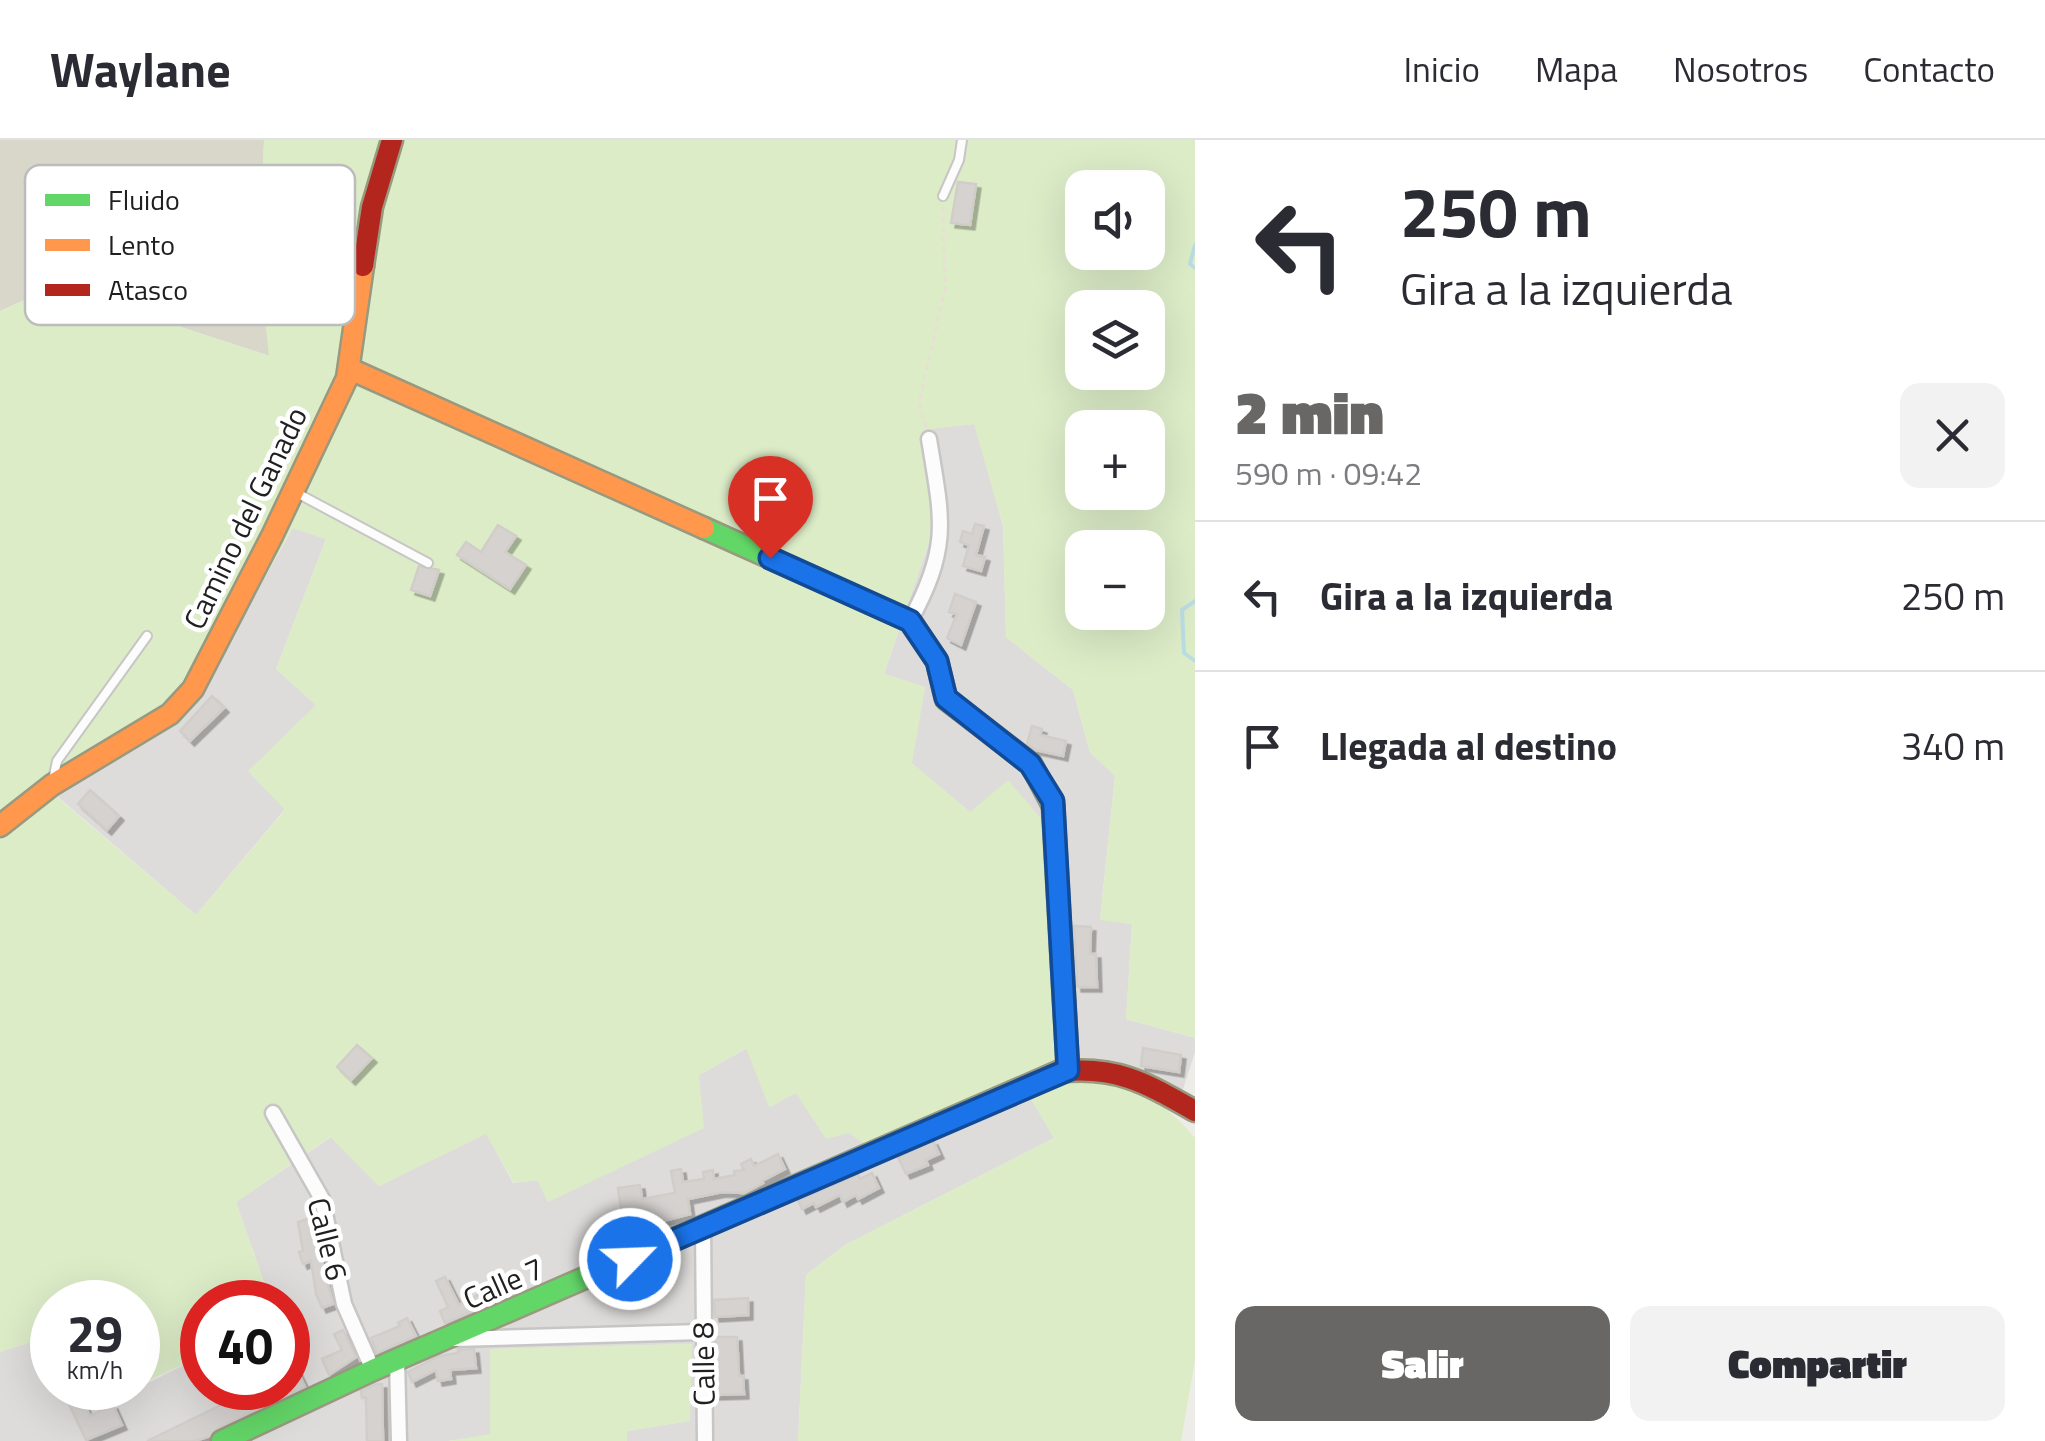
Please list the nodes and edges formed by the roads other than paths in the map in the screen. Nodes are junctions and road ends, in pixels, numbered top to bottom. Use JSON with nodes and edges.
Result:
{"nodes":[{"id":1,"x":392,"y":140,"type":"edge"},
{"id":2,"x":962,"y":140,"type":"edge"},
{"id":3,"x":943,"y":196,"type":"road end"},
{"id":4,"x":350,"y":369,"type":"junction"},
{"id":5,"x":929,"y":439,"type":"road end"},
{"id":6,"x":294,"y":491,"type":"junction"},
{"id":7,"x":428,"y":563,"type":"dead end"},
{"id":8,"x":910,"y":621,"type":"junction"},
{"id":9,"x":147,"y":636,"type":"dead end"},
{"id":10,"x":52,"y":785,"type":"junction"},
{"id":11,"x":0,"y":826,"type":"edge"},
{"id":12,"x":1068,"y":1070,"type":"junction"},
{"id":13,"x":1195,"y":1111,"type":"edge"},
{"id":14,"x":273,"y":1113,"type":"dead end"},
{"id":15,"x":703,"y":1227,"type":"junction"},
{"id":16,"x":702,"y":1332,"type":"junction"},
{"id":17,"x":448,"y":1339,"type":"junction"},
{"id":18,"x":397,"y":1360,"type":"junction"},
{"id":19,"x":374,"y":1370,"type":"junction"},
{"id":20,"x":235,"y":1438,"type":"edge"},
{"id":21,"x":399,"y":1441,"type":"edge"},
{"id":22,"x":705,"y":1441,"type":"edge"}],
"edges":[{"from":1,"to":4,"type":"street","name":"Camino del Ganado"},
{"from":2,"to":3,"type":"lane"},
{"from":4,"to":6,"type":"street","name":"Camino del Ganado"},
{"from":4,"to":8,"type":"street"},
{"from":5,"to":8,"type":"street"},
{"from":6,"to":7,"type":"lane"},
{"from":6,"to":10,"type":"street","name":"Camino del Ganado"},
{"from":8,"to":12,"type":"street"},
{"from":9,"to":10,"type":"lane"},
{"from":10,"to":11,"type":"street","name":"Camino del Ganado"},
{"from":12,"to":13,"type":"street","name":"Calle 7"},
{"from":12,"to":15,"type":"street","name":"Calle 7"},
{"from":14,"to":19,"type":"street","name":"Calle 6"},
{"from":15,"to":16,"type":"street","name":"Calle 8"},
{"from":15,"to":17,"type":"street","name":"Calle 7"},
{"from":16,"to":17,"type":"street"},
{"from":16,"to":22,"type":"street","name":"Calle 8"},
{"from":17,"to":18,"type":"street","name":"Calle 7"},
{"from":18,"to":19,"type":"street","name":"Calle 7"},
{"from":18,"to":21,"type":"street"},
{"from":19,"to":20,"type":"street","name":"Calle 7"}]}
